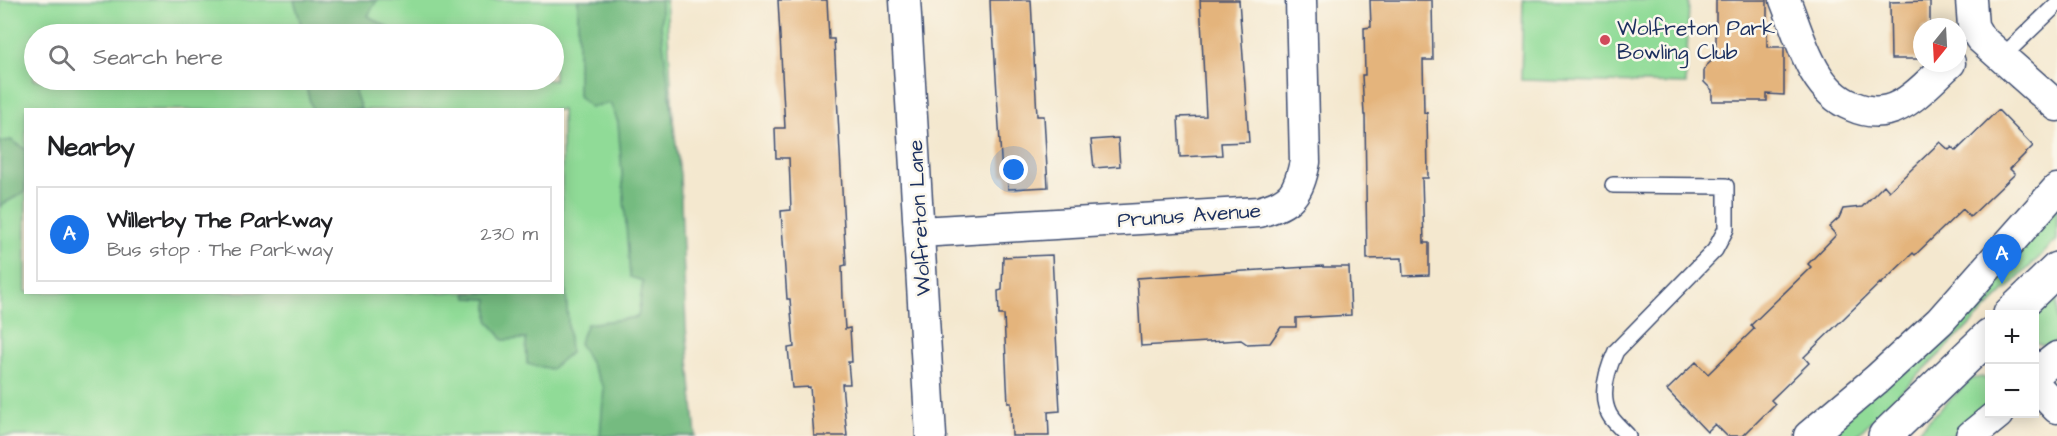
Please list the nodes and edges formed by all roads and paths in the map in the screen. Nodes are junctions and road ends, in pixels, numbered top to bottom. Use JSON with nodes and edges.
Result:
{"nodes":[{"id":1,"x":905,"y":0,"type":"edge"},
{"id":2,"x":1301,"y":0,"type":"edge"},
{"id":3,"x":1785,"y":0,"type":"edge"},
{"id":4,"x":1971,"y":0,"type":"edge"},
{"id":5,"x":2057,"y":4,"type":"edge"},
{"id":6,"x":1969,"y":47,"type":"edge"},
{"id":7,"x":2002,"y":57,"type":"junction"},
{"id":8,"x":1940,"y":72,"type":"edge"},
{"id":9,"x":2057,"y":106,"type":"edge"},
{"id":10,"x":1613,"y":185,"type":"dead end"},
{"id":11,"x":2057,"y":189,"type":"edge"},
{"id":12,"x":920,"y":232,"type":"junction"},
{"id":13,"x":2057,"y":269,"type":"edge"},
{"id":14,"x":2015,"y":310,"type":"edge"},
{"id":15,"x":1985,"y":340,"type":"edge"},
{"id":16,"x":2057,"y":357,"type":"edge"},
{"id":17,"x":2039,"y":371,"type":"edge"},
{"id":18,"x":2039,"y":389,"type":"edge"},
{"id":19,"x":2057,"y":408,"type":"edge"},
{"id":20,"x":1993,"y":418,"type":"edge"},
{"id":21,"x":931,"y":436,"type":"edge"},
{"id":22,"x":1628,"y":436,"type":"edge"},
{"id":23,"x":1809,"y":436,"type":"edge"},
{"id":24,"x":1885,"y":436,"type":"edge"},
{"id":25,"x":1971,"y":436,"type":"edge"}],
"edges":[{"from":1,"to":12,"type":"street","name":"Wolfreton Lane"},
{"from":2,"to":12,"type":"street","name":"Prunus Avenue"},
{"from":3,"to":8,"type":"street"},
{"from":4,"to":6,"type":"street"},
{"from":5,"to":7,"type":"lane"},
{"from":6,"to":7,"type":"street"},
{"from":7,"to":9,"type":"street"},
{"from":10,"to":22,"type":"lane"},
{"from":11,"to":23,"type":"street"},
{"from":12,"to":21,"type":"street","name":"Wolfreton Lane"},
{"from":13,"to":14,"type":"street"},
{"from":15,"to":24,"type":"street"},
{"from":16,"to":17,"type":"street"},
{"from":18,"to":19,"type":"street"},
{"from":20,"to":25,"type":"street"}]}
